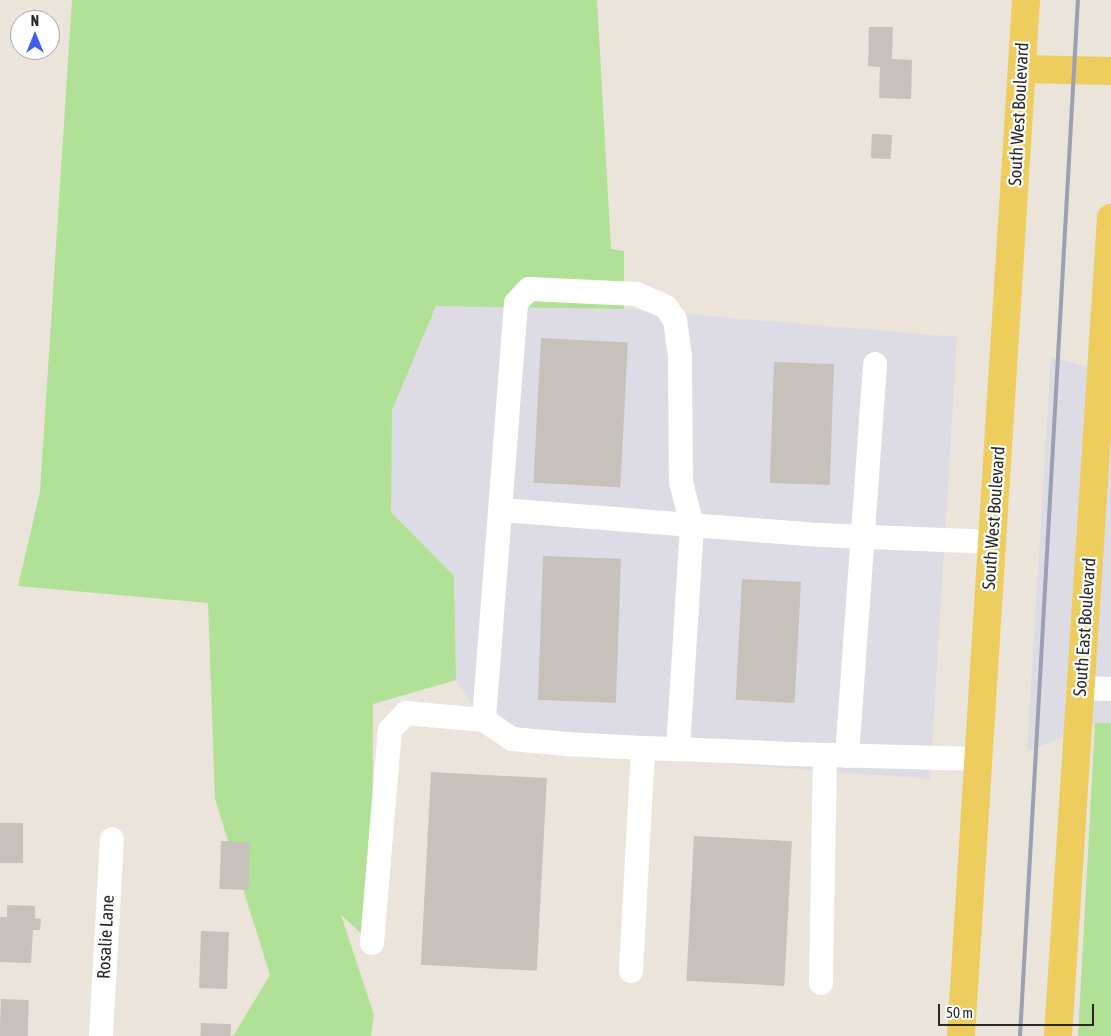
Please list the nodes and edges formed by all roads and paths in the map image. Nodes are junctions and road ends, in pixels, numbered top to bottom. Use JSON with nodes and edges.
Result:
{"nodes":[{"id":1,"x":1026,"y":0,"type":"edge"},
{"id":2,"x":1022,"y":69,"type":"junction"},
{"id":3,"x":1111,"y":70,"type":"edge"},
{"id":4,"x":1111,"y":218,"type":"edge"},
{"id":5,"x":875,"y":364,"type":"dead end"},
{"id":6,"x":1103,"y":464,"type":"edge"},
{"id":7,"x":501,"y":510,"type":"junction"},
{"id":8,"x":692,"y":526,"type":"junction"},
{"id":9,"x":864,"y":537,"type":"junction"},
{"id":10,"x":993,"y":542,"type":"junction"},
{"id":11,"x":1081,"y":688,"type":"junction"},
{"id":12,"x":1111,"y":689,"type":"edge"},
{"id":13,"x":484,"y":720,"type":"junction"},
{"id":14,"x":643,"y":748,"type":"junction"},
{"id":15,"x":678,"y":749,"type":"junction"},
{"id":16,"x":836,"y":756,"type":"junction"},
{"id":17,"x":979,"y":759,"type":"junction"},
{"id":18,"x":112,"y":839,"type":"dead end"},
{"id":19,"x":372,"y":943,"type":"dead end"},
{"id":20,"x":631,"y":971,"type":"dead end"},
{"id":21,"x":821,"y":982,"type":"dead end"},
{"id":22,"x":101,"y":1036,"type":"edge"},
{"id":23,"x":962,"y":1036,"type":"edge"},
{"id":24,"x":1058,"y":1036,"type":"edge"}],
"edges":[{"from":1,"to":2,"type":"main road","name":"South West Boulevard"},
{"from":2,"to":3,"type":"main road"},
{"from":2,"to":10,"type":"main road","name":"South West Boulevard"},
{"from":4,"to":6,"type":"main road","name":"South East Boulevard"},
{"from":5,"to":9,"type":"street"},
{"from":6,"to":11,"type":"main road","name":"South East Boulevard"},
{"from":7,"to":8,"type":"street"},
{"from":7,"to":8,"type":"street"},
{"from":7,"to":13,"type":"street"},
{"from":8,"to":9,"type":"street"},
{"from":8,"to":15,"type":"street"},
{"from":9,"to":10,"type":"street"},
{"from":9,"to":16,"type":"street"},
{"from":10,"to":17,"type":"main road","name":"South West Boulevard"},
{"from":11,"to":12,"type":"street"},
{"from":11,"to":24,"type":"main road","name":"South East Boulevard"},
{"from":13,"to":14,"type":"street"},
{"from":13,"to":19,"type":"street"},
{"from":14,"to":15,"type":"street"},
{"from":14,"to":20,"type":"street"},
{"from":15,"to":16,"type":"street"},
{"from":16,"to":17,"type":"street"},
{"from":16,"to":21,"type":"street"},
{"from":17,"to":23,"type":"main road","name":"South West Boulevard"},
{"from":18,"to":22,"type":"street","name":"Rosalie Lane"}]}
